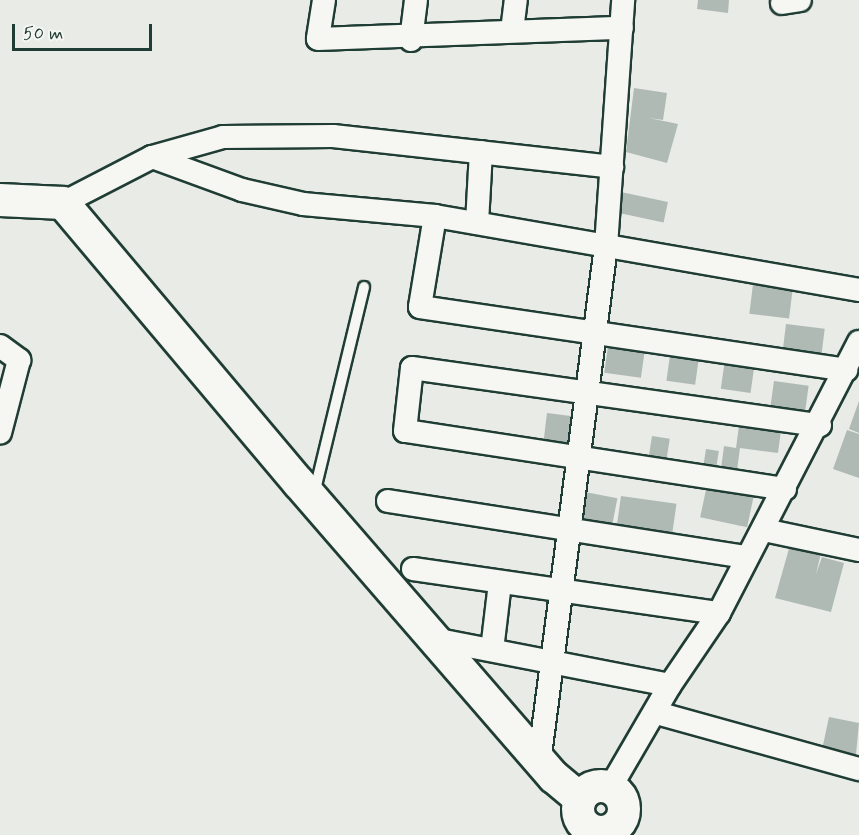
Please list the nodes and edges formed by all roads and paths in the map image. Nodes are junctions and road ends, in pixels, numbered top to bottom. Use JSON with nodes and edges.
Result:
{"nodes":[{"id":1,"x":324,"y":0,"type":"edge"},
{"id":2,"x":416,"y":0,"type":"edge"},
{"id":3,"x":516,"y":0,"type":"edge"},
{"id":4,"x":623,"y":0,"type":"edge"},
{"id":5,"x":622,"y":28,"type":"junction"},
{"id":6,"x":512,"y":32,"type":"junction"},
{"id":7,"x":411,"y":40,"type":"junction"},
{"id":8,"x":481,"y":152,"type":"junction"},
{"id":9,"x":152,"y":157,"type":"junction"},
{"id":10,"x":612,"y":166,"type":"junction"},
{"id":11,"x":0,"y":200,"type":"edge"},
{"id":12,"x":63,"y":203,"type":"junction"},
{"id":13,"x":435,"y":216,"type":"junction"},
{"id":14,"x":477,"y":223,"type":"junction"},
{"id":15,"x":606,"y":246,"type":"junction"},
{"id":16,"x":364,"y":287,"type":"dead end"},
{"id":17,"x":859,"y":290,"type":"edge"},
{"id":18,"x":594,"y":330,"type":"junction"},
{"id":19,"x":859,"y":342,"type":"edge"},
{"id":20,"x":0,"y":346,"type":"edge"},
{"id":21,"x":846,"y":370,"type":"junction"},
{"id":22,"x":587,"y":393,"type":"junction"},
{"id":23,"x":820,"y":425,"type":"junction"},
{"id":24,"x":0,"y":433,"type":"edge"},
{"id":25,"x":579,"y":458,"type":"junction"},
{"id":26,"x":785,"y":489,"type":"junction"},
{"id":27,"x":313,"y":499,"type":"junction"},
{"id":28,"x":388,"y":501,"type":"dead end"},
{"id":29,"x":569,"y":530,"type":"junction"},
{"id":30,"x":764,"y":530,"type":"junction"},
{"id":31,"x":859,"y":550,"type":"edge"},
{"id":32,"x":745,"y":557,"type":"junction"},
{"id":33,"x":413,"y":569,"type":"dead end"},
{"id":34,"x":500,"y":583,"type":"junction"},
{"id":35,"x":561,"y":593,"type":"junction"},
{"id":36,"x":719,"y":613,"type":"junction"},
{"id":37,"x":438,"y":640,"type":"junction"},
{"id":38,"x":492,"y":650,"type":"junction"},
{"id":39,"x":550,"y":659,"type":"junction"},
{"id":40,"x":670,"y":685,"type":"junction"},
{"id":41,"x":657,"y":713,"type":"junction"},
{"id":42,"x":540,"y":755,"type":"junction"},
{"id":43,"x":859,"y":769,"type":"edge"},
{"id":44,"x":610,"y":788,"type":"junction"},
{"id":45,"x":580,"y":799,"type":"junction"},
{"id":46,"x":601,"y":833,"type":"edge"}],
"edges":[{"from":1,"to":7,"type":"street"},
{"from":2,"to":7,"type":"street"},
{"from":3,"to":6,"type":"street"},
{"from":4,"to":5,"type":"street"},
{"from":5,"to":6,"type":"street"},
{"from":5,"to":10,"type":"street"},
{"from":6,"to":7,"type":"street"},
{"from":8,"to":9,"type":"street"},
{"from":8,"to":10,"type":"street"},
{"from":8,"to":14,"type":"street"},
{"from":9,"to":12,"type":"street"},
{"from":9,"to":13,"type":"street"},
{"from":10,"to":15,"type":"street"},
{"from":11,"to":12,"type":"street"},
{"from":12,"to":27,"type":"street"},
{"from":13,"to":14,"type":"street"},
{"from":13,"to":18,"type":"street"},
{"from":14,"to":15,"type":"street"},
{"from":15,"to":17,"type":"street"},
{"from":15,"to":18,"type":"street"},
{"from":16,"to":27,"type":"lane"},
{"from":18,"to":21,"type":"street"},
{"from":18,"to":22,"type":"street"},
{"from":19,"to":21,"type":"street"},
{"from":20,"to":24,"type":"street"},
{"from":21,"to":23,"type":"street"},
{"from":22,"to":23,"type":"street"},
{"from":22,"to":25,"type":"street"},
{"from":22,"to":25,"type":"street"},
{"from":23,"to":26,"type":"street"},
{"from":25,"to":26,"type":"street"},
{"from":25,"to":29,"type":"street"},
{"from":26,"to":30,"type":"street"},
{"from":27,"to":37,"type":"street"},
{"from":28,"to":29,"type":"street"},
{"from":29,"to":32,"type":"street"},
{"from":29,"to":35,"type":"street"},
{"from":30,"to":31,"type":"street"},
{"from":30,"to":32,"type":"street"},
{"from":32,"to":36,"type":"street"},
{"from":33,"to":34,"type":"street"},
{"from":34,"to":35,"type":"street"},
{"from":34,"to":38,"type":"street"},
{"from":35,"to":36,"type":"street"},
{"from":35,"to":39,"type":"street"},
{"from":36,"to":40,"type":"street"},
{"from":37,"to":38,"type":"street"},
{"from":37,"to":42,"type":"street"},
{"from":38,"to":39,"type":"street"},
{"from":39,"to":40,"type":"street"},
{"from":39,"to":42,"type":"street"},
{"from":40,"to":41,"type":"street"},
{"from":41,"to":43,"type":"street"},
{"from":41,"to":44,"type":"street"},
{"from":42,"to":45,"type":"street"},
{"from":44,"to":45,"type":"street"},
{"from":44,"to":46,"type":"street"},
{"from":45,"to":46,"type":"street"}]}
